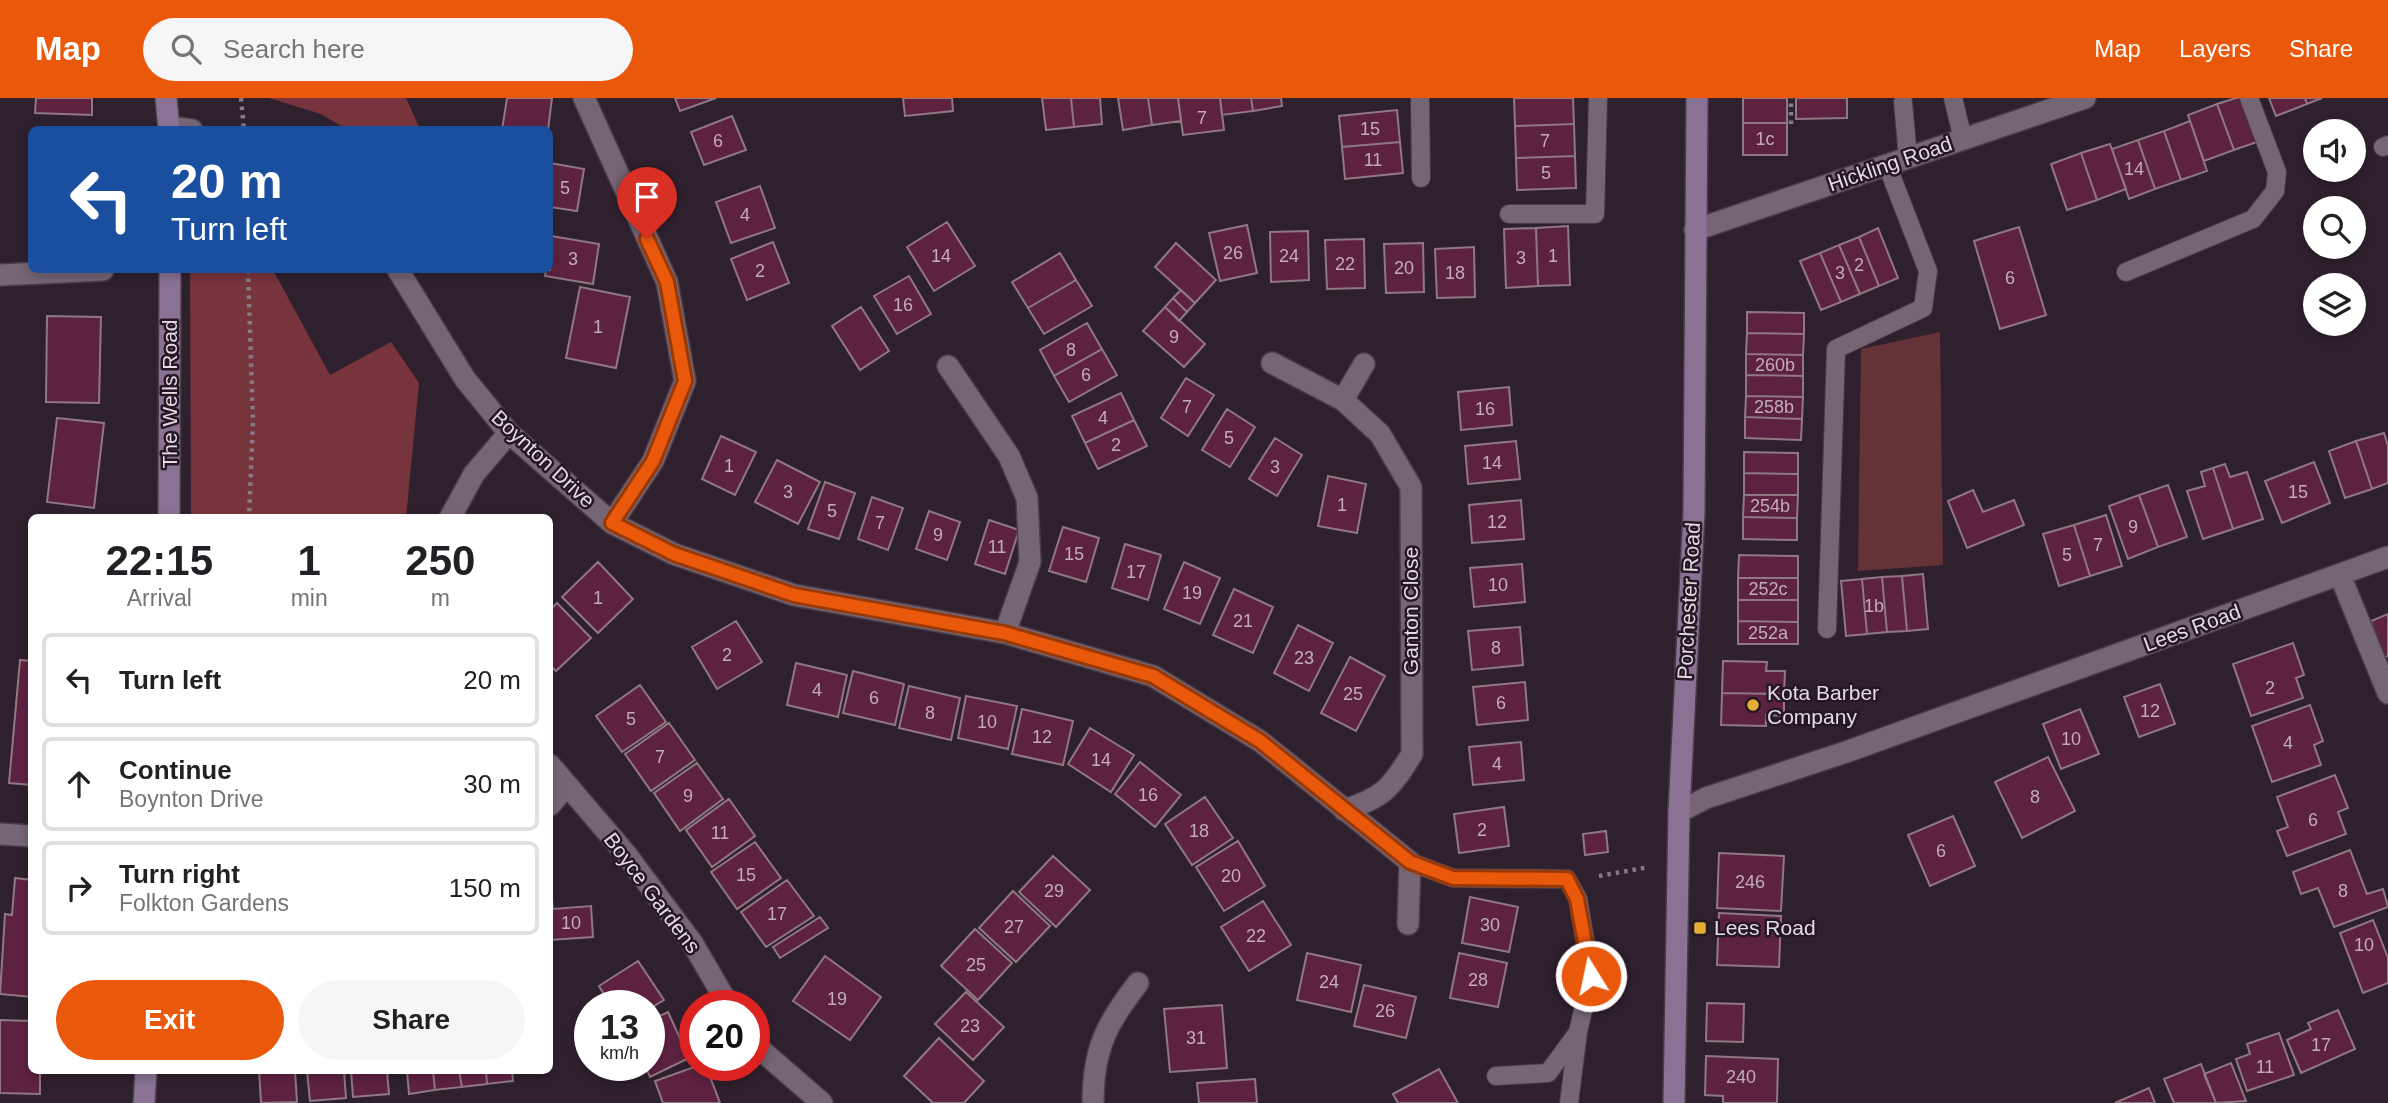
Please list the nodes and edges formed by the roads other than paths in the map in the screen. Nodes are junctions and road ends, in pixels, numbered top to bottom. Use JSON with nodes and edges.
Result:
{"nodes":[{"id":1,"x":166,"y":98,"type":"edge"},
{"id":2,"x":584,"y":98,"type":"edge"},
{"id":3,"x":1420,"y":98,"type":"edge"},
{"id":4,"x":1598,"y":98,"type":"edge"},
{"id":5,"x":1697,"y":98,"type":"edge"},
{"id":6,"x":1953,"y":98,"type":"edge"},
{"id":7,"x":2085,"y":98,"type":"edge"},
{"id":8,"x":2249,"y":98,"type":"edge"},
{"id":9,"x":1903,"y":102,"type":"dead end"},
{"id":10,"x":169,"y":126,"type":"edge"},
{"id":11,"x":1963,"y":139,"type":"junction"},
{"id":12,"x":1908,"y":158,"type":"junction"},
{"id":13,"x":1887,"y":165,"type":"junction"},
{"id":14,"x":1421,"y":178,"type":"dead end"},
{"id":15,"x":1509,"y":214,"type":"dead end"},
{"id":16,"x":1695,"y":230,"type":"junction"},
{"id":17,"x":2126,"y":272,"type":"dead end"},
{"id":18,"x":41,"y":273,"type":"edge"},
{"id":19,"x":170,"y":273,"type":"edge"},
{"id":20,"x":400,"y":273,"type":"edge"},
{"id":21,"x":0,"y":275,"type":"edge"},
{"id":22,"x":1272,"y":363,"type":"dead end"},
{"id":23,"x":1364,"y":364,"type":"dead end"},
{"id":24,"x":948,"y":366,"type":"dead end"},
{"id":25,"x":1343,"y":400,"type":"junction"},
{"id":26,"x":509,"y":433,"type":"junction"},
{"id":27,"x":169,"y":514,"type":"edge"},
{"id":28,"x":452,"y":514,"type":"edge"},
{"id":29,"x":612,"y":523,"type":"junction"},
{"id":30,"x":2388,"y":557,"type":"edge"},
{"id":31,"x":2340,"y":575,"type":"junction"},
{"id":32,"x":1827,"y":629,"type":"dead end"},
{"id":33,"x":1004,"y":633,"type":"junction"},
{"id":34,"x":2388,"y":693,"type":"edge"},
{"id":35,"x":553,"y":769,"type":"edge"},
{"id":36,"x":567,"y":786,"type":"junction"},
{"id":37,"x":553,"y":802,"type":"edge"},
{"id":38,"x":1344,"y":810,"type":"junction"},
{"id":39,"x":1679,"y":812,"type":"junction"},
{"id":40,"x":0,"y":834,"type":"edge"},
{"id":41,"x":28,"y":836,"type":"edge"},
{"id":42,"x":1410,"y":862,"type":"junction"},
{"id":43,"x":1408,"y":924,"type":"dead end"},
{"id":44,"x":1138,"y":983,"type":"dead end"},
{"id":45,"x":720,"y":990,"type":"edge"},
{"id":46,"x":1578,"y":1032,"type":"junction"},
{"id":47,"x":770,"y":1059,"type":"edge"},
{"id":48,"x":146,"y":1074,"type":"edge"},
{"id":49,"x":1496,"y":1076,"type":"dead end"},
{"id":50,"x":817,"y":1102,"type":"edge"},
{"id":51,"x":144,"y":1103,"type":"edge"},
{"id":52,"x":1093,"y":1103,"type":"edge"},
{"id":53,"x":1569,"y":1103,"type":"edge"},
{"id":54,"x":1674,"y":1103,"type":"edge"}],
"edges":[{"from":1,"to":10,"type":"street"},
{"from":2,"to":29,"type":"street"},
{"from":3,"to":14,"type":"lane"},
{"from":4,"to":15,"type":"lane"},
{"from":5,"to":16,"type":"street","name":"Porchester Road"},
{"from":6,"to":11,"type":"lane"},
{"from":7,"to":11,"type":"street","name":"Hickling Road"},
{"from":8,"to":17,"type":"lane"},
{"from":9,"to":12,"type":"lane"},
{"from":11,"to":12,"type":"street","name":"Hickling Road"},
{"from":12,"to":13,"type":"street","name":"Hickling Road"},
{"from":13,"to":16,"type":"street","name":"Hickling Road"},
{"from":13,"to":32,"type":"lane"},
{"from":16,"to":39,"type":"street","name":"Porchester Road"},
{"from":18,"to":21,"type":"street"},
{"from":19,"to":27,"type":"street","name":"The Wells Road"},
{"from":20,"to":26,"type":"street","name":"Boynton Drive"},
{"from":22,"to":25,"type":"street","name":"Ganton Close"},
{"from":23,"to":25,"type":"street"},
{"from":24,"to":33,"type":"street"},
{"from":25,"to":38,"type":"street","name":"Ganton Close"},
{"from":26,"to":28,"type":"street"},
{"from":26,"to":29,"type":"street","name":"Boynton Drive"},
{"from":29,"to":33,"type":"street","name":"Boynton Drive"},
{"from":30,"to":31,"type":"street","name":"Lees Road"},
{"from":31,"to":34,"type":"street"},
{"from":31,"to":39,"type":"street","name":"Lees Road"},
{"from":33,"to":38,"type":"street","name":"Boynton Drive"},
{"from":35,"to":36,"type":"street","name":"Boyce Gardens"},
{"from":36,"to":37,"type":"street"},
{"from":36,"to":45,"type":"street","name":"Boyce Gardens"},
{"from":38,"to":42,"type":"street","name":"Boynton Drive"},
{"from":39,"to":54,"type":"street","name":"Porchester Road"},
{"from":40,"to":41,"type":"street"},
{"from":42,"to":43,"type":"street"},
{"from":42,"to":46,"type":"lane"},
{"from":44,"to":52,"type":"street"},
{"from":46,"to":49,"type":"lane"},
{"from":46,"to":53,"type":"lane"},
{"from":47,"to":50,"type":"street"},
{"from":48,"to":51,"type":"street"}]}
